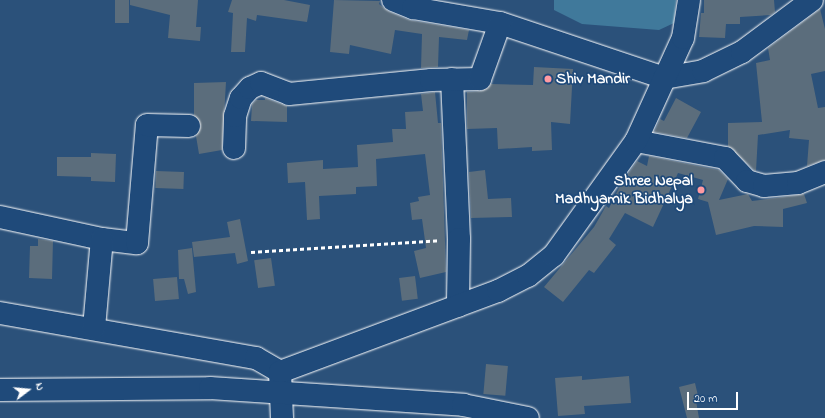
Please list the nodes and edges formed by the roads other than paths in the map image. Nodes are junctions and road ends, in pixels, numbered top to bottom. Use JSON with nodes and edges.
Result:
{"nodes":[{"id":1,"x":393,"y":0,"type":"edge"},
{"id":2,"x":689,"y":0,"type":"edge"},
{"id":3,"x":812,"y":0,"type":"edge"},
{"id":4,"x":500,"y":23,"type":"junction"},
{"id":5,"x":664,"y":78,"type":"junction"},
{"id":6,"x":452,"y":79,"type":"junction"},
{"id":7,"x":189,"y":126,"type":"dead end"},
{"id":8,"x":636,"y":141,"type":"junction"},
{"id":9,"x":234,"y":148,"type":"dead end"},
{"id":10,"x":825,"y":172,"type":"edge"},
{"id":11,"x":0,"y":217,"type":"edge"},
{"id":12,"x":102,"y":239,"type":"junction"},
{"id":13,"x":458,"y":306,"type":"junction"},
{"id":14,"x":0,"y":313,"type":"edge"},
{"id":15,"x":94,"y":328,"type":"junction"},
{"id":16,"x":280,"y":372,"type":"junction"},
{"id":17,"x":0,"y":390,"type":"edge"},
{"id":18,"x":282,"y":394,"type":"junction"},
{"id":19,"x":282,"y":418,"type":"edge"},
{"id":20,"x":528,"y":418,"type":"edge"}],
"edges":[{"from":1,"to":4,"type":"street"},
{"from":2,"to":5,"type":"street"},
{"from":3,"to":5,"type":"street"},
{"from":4,"to":5,"type":"street"},
{"from":4,"to":6,"type":"street"},
{"from":5,"to":8,"type":"street"},
{"from":6,"to":9,"type":"street"},
{"from":6,"to":13,"type":"street"},
{"from":7,"to":12,"type":"street"},
{"from":8,"to":10,"type":"street"},
{"from":8,"to":13,"type":"street"},
{"from":11,"to":12,"type":"street"},
{"from":12,"to":15,"type":"street"},
{"from":13,"to":16,"type":"street"},
{"from":14,"to":15,"type":"street"},
{"from":15,"to":16,"type":"street"},
{"from":16,"to":18,"type":"street"},
{"from":17,"to":18,"type":"street"},
{"from":18,"to":19,"type":"street"},
{"from":18,"to":20,"type":"street"}]}
